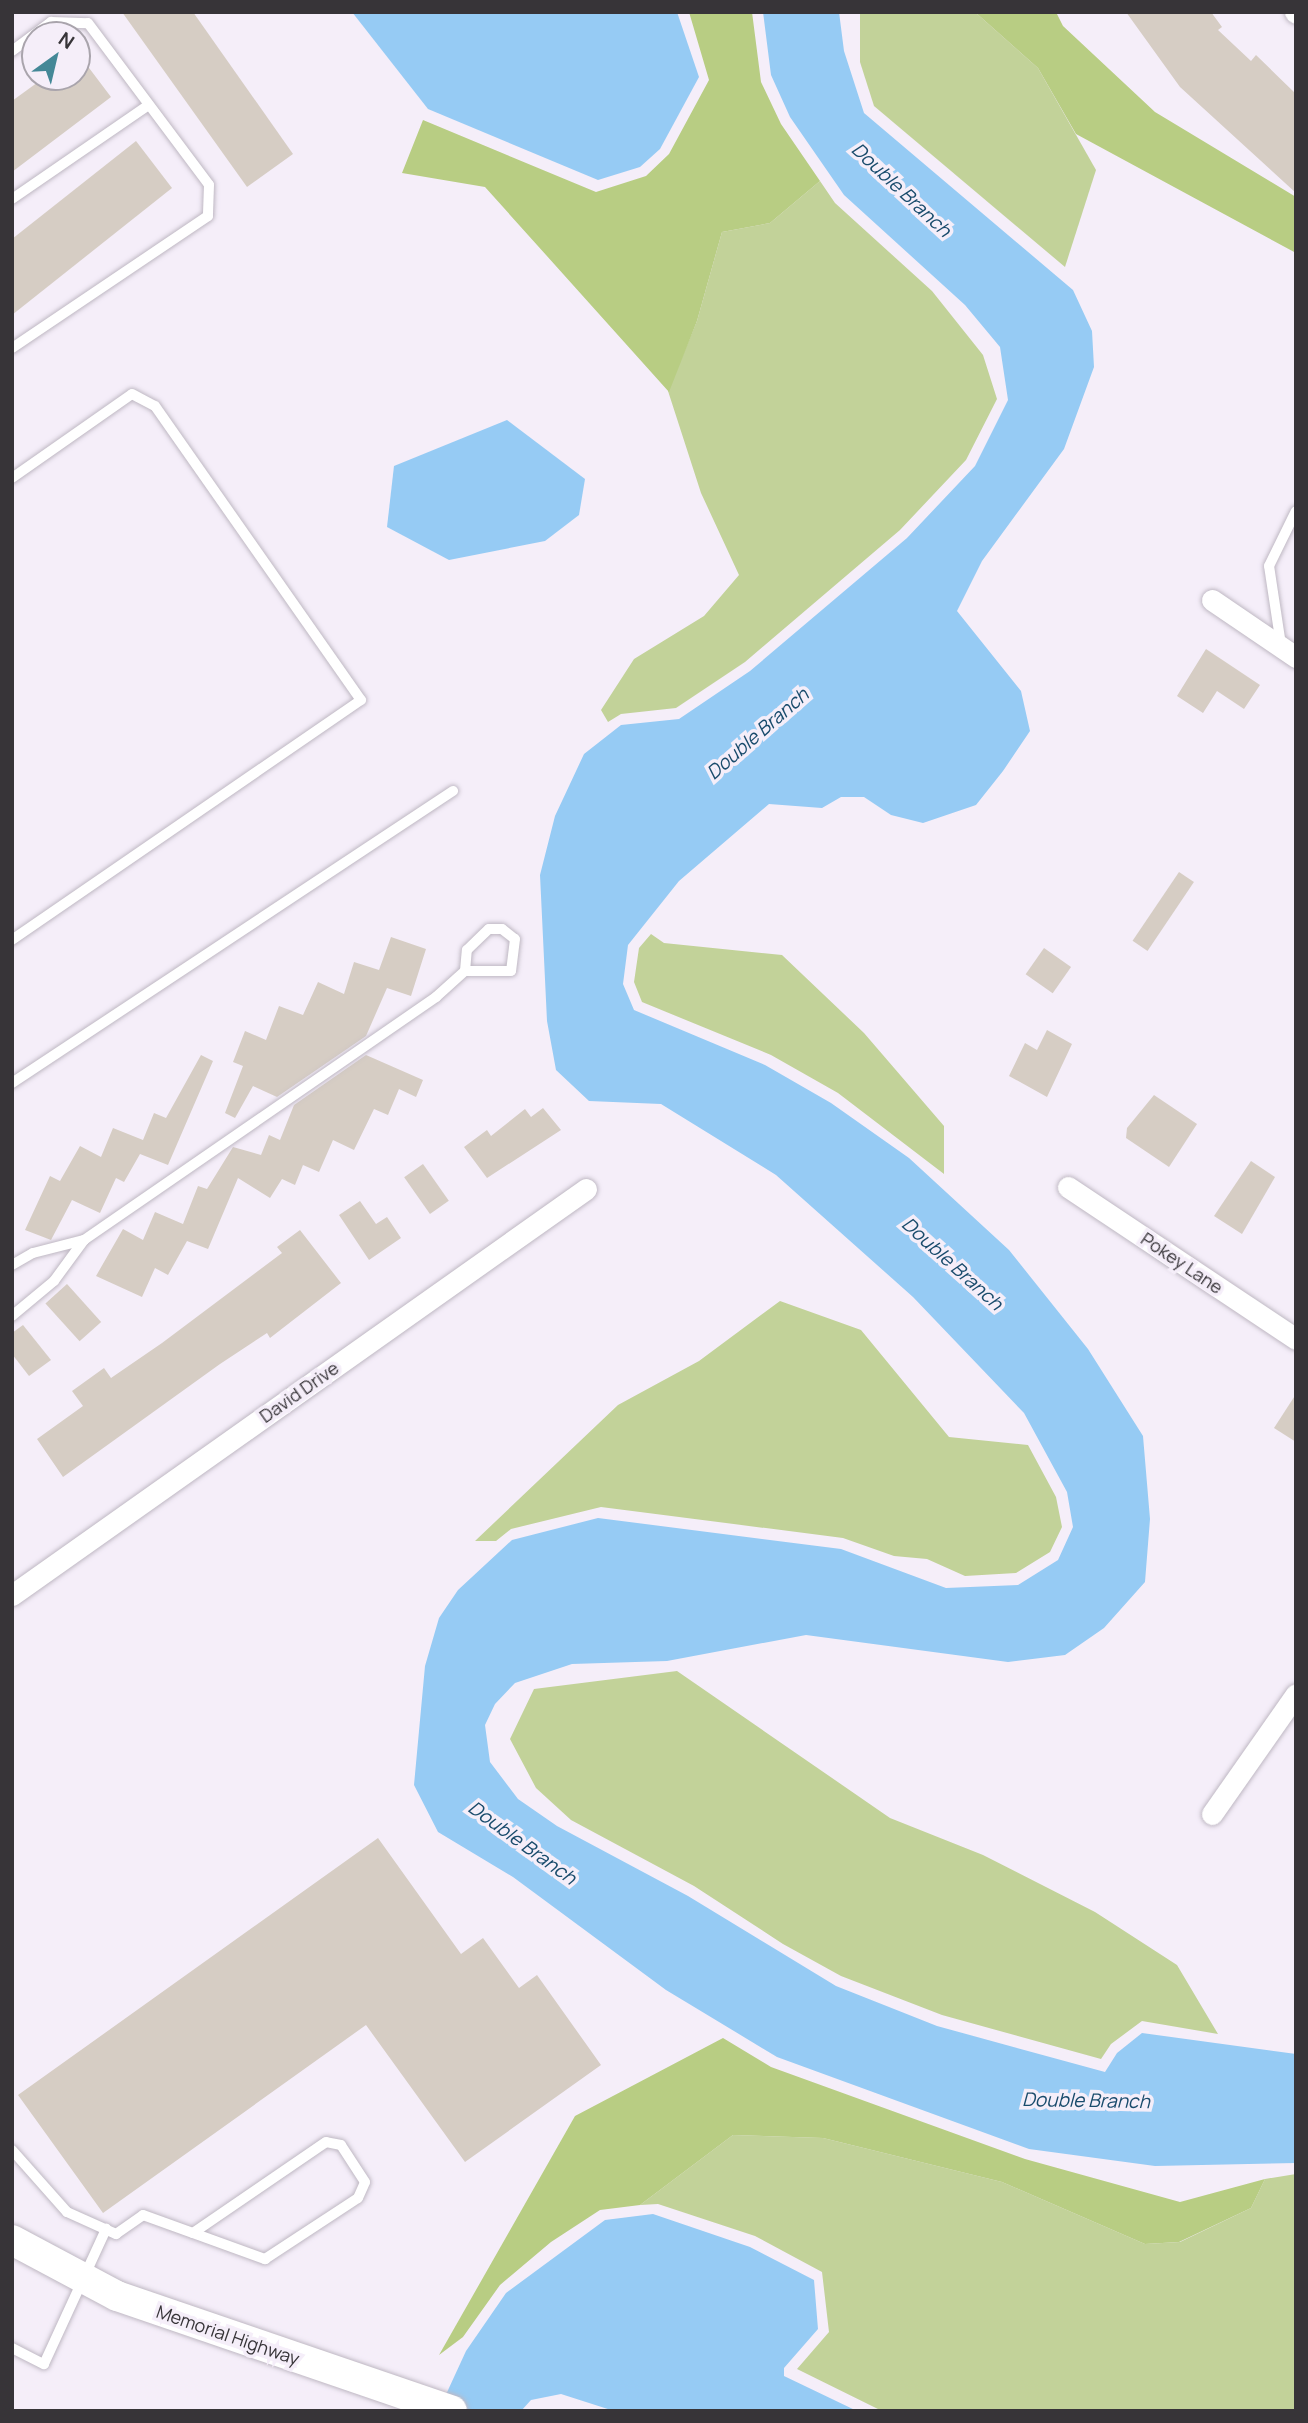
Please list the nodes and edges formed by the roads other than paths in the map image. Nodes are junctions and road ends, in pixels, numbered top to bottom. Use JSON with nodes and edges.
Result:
{"nodes":[{"id":1,"x":12,"y":51,"type":"edge"},
{"id":2,"x":149,"y":105,"type":"junction"},
{"id":3,"x":12,"y":199,"type":"edge"},
{"id":4,"x":12,"y":348,"type":"edge"},
{"id":5,"x":12,"y":478,"type":"edge"},
{"id":6,"x":1296,"y":512,"type":"edge"},
{"id":7,"x":1212,"y":600,"type":"dead end"},
{"id":8,"x":1288,"y":652,"type":"edge"},
{"id":9,"x":453,"y":791,"type":"dead end"},
{"id":10,"x":12,"y":940,"type":"edge"},
{"id":11,"x":465,"y":971,"type":"junction"},
{"id":12,"x":12,"y":1083,"type":"edge"},
{"id":13,"x":1068,"y":1187,"type":"dead end"},
{"id":14,"x":586,"y":1189,"type":"dead end"},
{"id":15,"x":84,"y":1240,"type":"junction"},
{"id":16,"x":12,"y":1265,"type":"edge"},
{"id":17,"x":12,"y":1316,"type":"edge"},
{"id":18,"x":1296,"y":1339,"type":"edge"},
{"id":19,"x":12,"y":1595,"type":"edge"},
{"id":20,"x":1296,"y":1694,"type":"edge"},
{"id":21,"x":1212,"y":1814,"type":"dead end"},
{"id":22,"x":12,"y":2150,"type":"edge"},
{"id":23,"x":106,"y":2229,"type":"junction"},
{"id":24,"x":193,"y":2233,"type":"junction"},
{"id":25,"x":12,"y":2240,"type":"edge"},
{"id":26,"x":83,"y":2278,"type":"junction"},
{"id":27,"x":12,"y":2348,"type":"edge"},
{"id":28,"x":452,"y":2411,"type":"edge"}],
"edges":[{"from":1,"to":2,"type":"lane"},
{"from":2,"to":3,"type":"lane"},
{"from":2,"to":4,"type":"lane"},
{"from":5,"to":10,"type":"lane"},
{"from":6,"to":8,"type":"lane"},
{"from":7,"to":8,"type":"street"},
{"from":9,"to":12,"type":"lane"},
{"from":11,"to":11,"type":"lane"},
{"from":11,"to":15,"type":"lane"},
{"from":13,"to":18,"type":"street","name":"Pokey Lane"},
{"from":14,"to":19,"type":"street","name":"David Drive"},
{"from":15,"to":16,"type":"lane"},
{"from":15,"to":17,"type":"lane"},
{"from":20,"to":21,"type":"street"},
{"from":22,"to":23,"type":"lane"},
{"from":23,"to":24,"type":"lane"},
{"from":23,"to":26,"type":"lane"},
{"from":24,"to":24,"type":"lane"},
{"from":25,"to":26,"type":"street","name":"Memorial Highway"},
{"from":26,"to":27,"type":"lane"},
{"from":26,"to":28,"type":"street","name":"Memorial Highway"}]}
